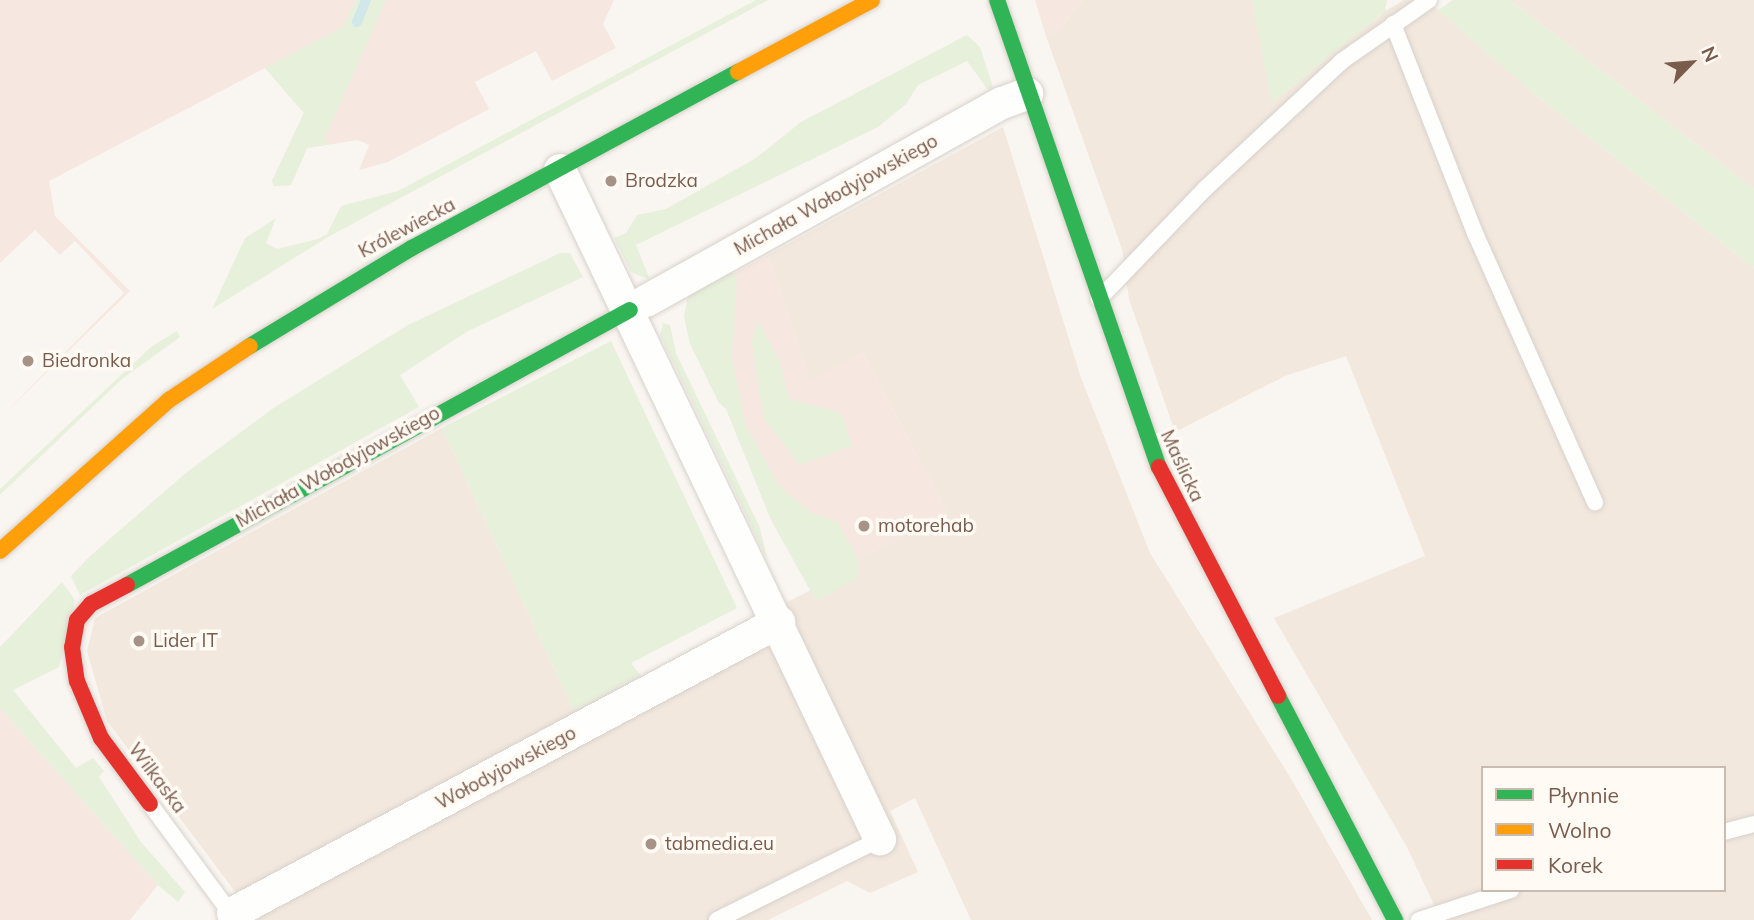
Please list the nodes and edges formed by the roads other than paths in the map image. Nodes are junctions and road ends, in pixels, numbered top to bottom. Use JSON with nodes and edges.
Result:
{"nodes":[{"id":1,"x":872,"y":0,"type":"edge"},
{"id":2,"x":997,"y":0,"type":"edge"},
{"id":3,"x":1429,"y":0,"type":"edge"},
{"id":4,"x":1393,"y":24,"type":"junction"},
{"id":5,"x":1027,"y":94,"type":"junction"},
{"id":6,"x":560,"y":170,"type":"junction"},
{"id":7,"x":1098,"y":300,"type":"junction"},
{"id":8,"x":638,"y":305,"type":"junction"},
{"id":9,"x":1595,"y":503,"type":"dead end"},
{"id":10,"x":1,"y":550,"type":"edge"},
{"id":11,"x":779,"y":622,"type":"junction"},
{"id":12,"x":72,"y":647,"type":"joint"},
{"id":13,"x":150,"y":804,"type":"joint"},
{"id":14,"x":1754,"y":824,"type":"edge"},
{"id":15,"x":1726,"y":831,"type":"edge"},
{"id":16,"x":880,"y":839,"type":"joint"},
{"id":17,"x":1505,"y":892,"type":"edge"},
{"id":18,"x":234,"y":917,"type":"edge"},
{"id":19,"x":717,"y":920,"type":"edge"},
{"id":20,"x":1395,"y":920,"type":"edge"},
{"id":21,"x":1419,"y":920,"type":"edge"}],
"edges":[{"from":1,"to":6,"type":"street","name":"Królewiecka"},
{"from":2,"to":5,"type":"street","name":"Maślicka"},
{"from":3,"to":4,"type":"lane"},
{"from":4,"to":7,"type":"lane"},
{"from":4,"to":9,"type":"lane"},
{"from":5,"to":7,"type":"street","name":"Maślicka"},
{"from":5,"to":8,"type":"street","name":"Michała Wołodyjowskiego"},
{"from":6,"to":8,"type":"street"},
{"from":6,"to":10,"type":"street","name":"Królewiecka"},
{"from":7,"to":20,"type":"street","name":"Maślicka"},
{"from":8,"to":11,"type":"street"},
{"from":8,"to":12,"type":"street","name":"Michała Wołodyjowskiego"},
{"from":11,"to":16,"type":"street"},
{"from":11,"to":18,"type":"street","name":"Wołodyjowskiego"},
{"from":12,"to":13,"type":"street","name":"Wilkaska"},
{"from":13,"to":18,"type":"lane","name":"Wilkaska"},
{"from":14,"to":15,"type":"lane"},
{"from":16,"to":19,"type":"lane"},
{"from":17,"to":21,"type":"lane"}]}
